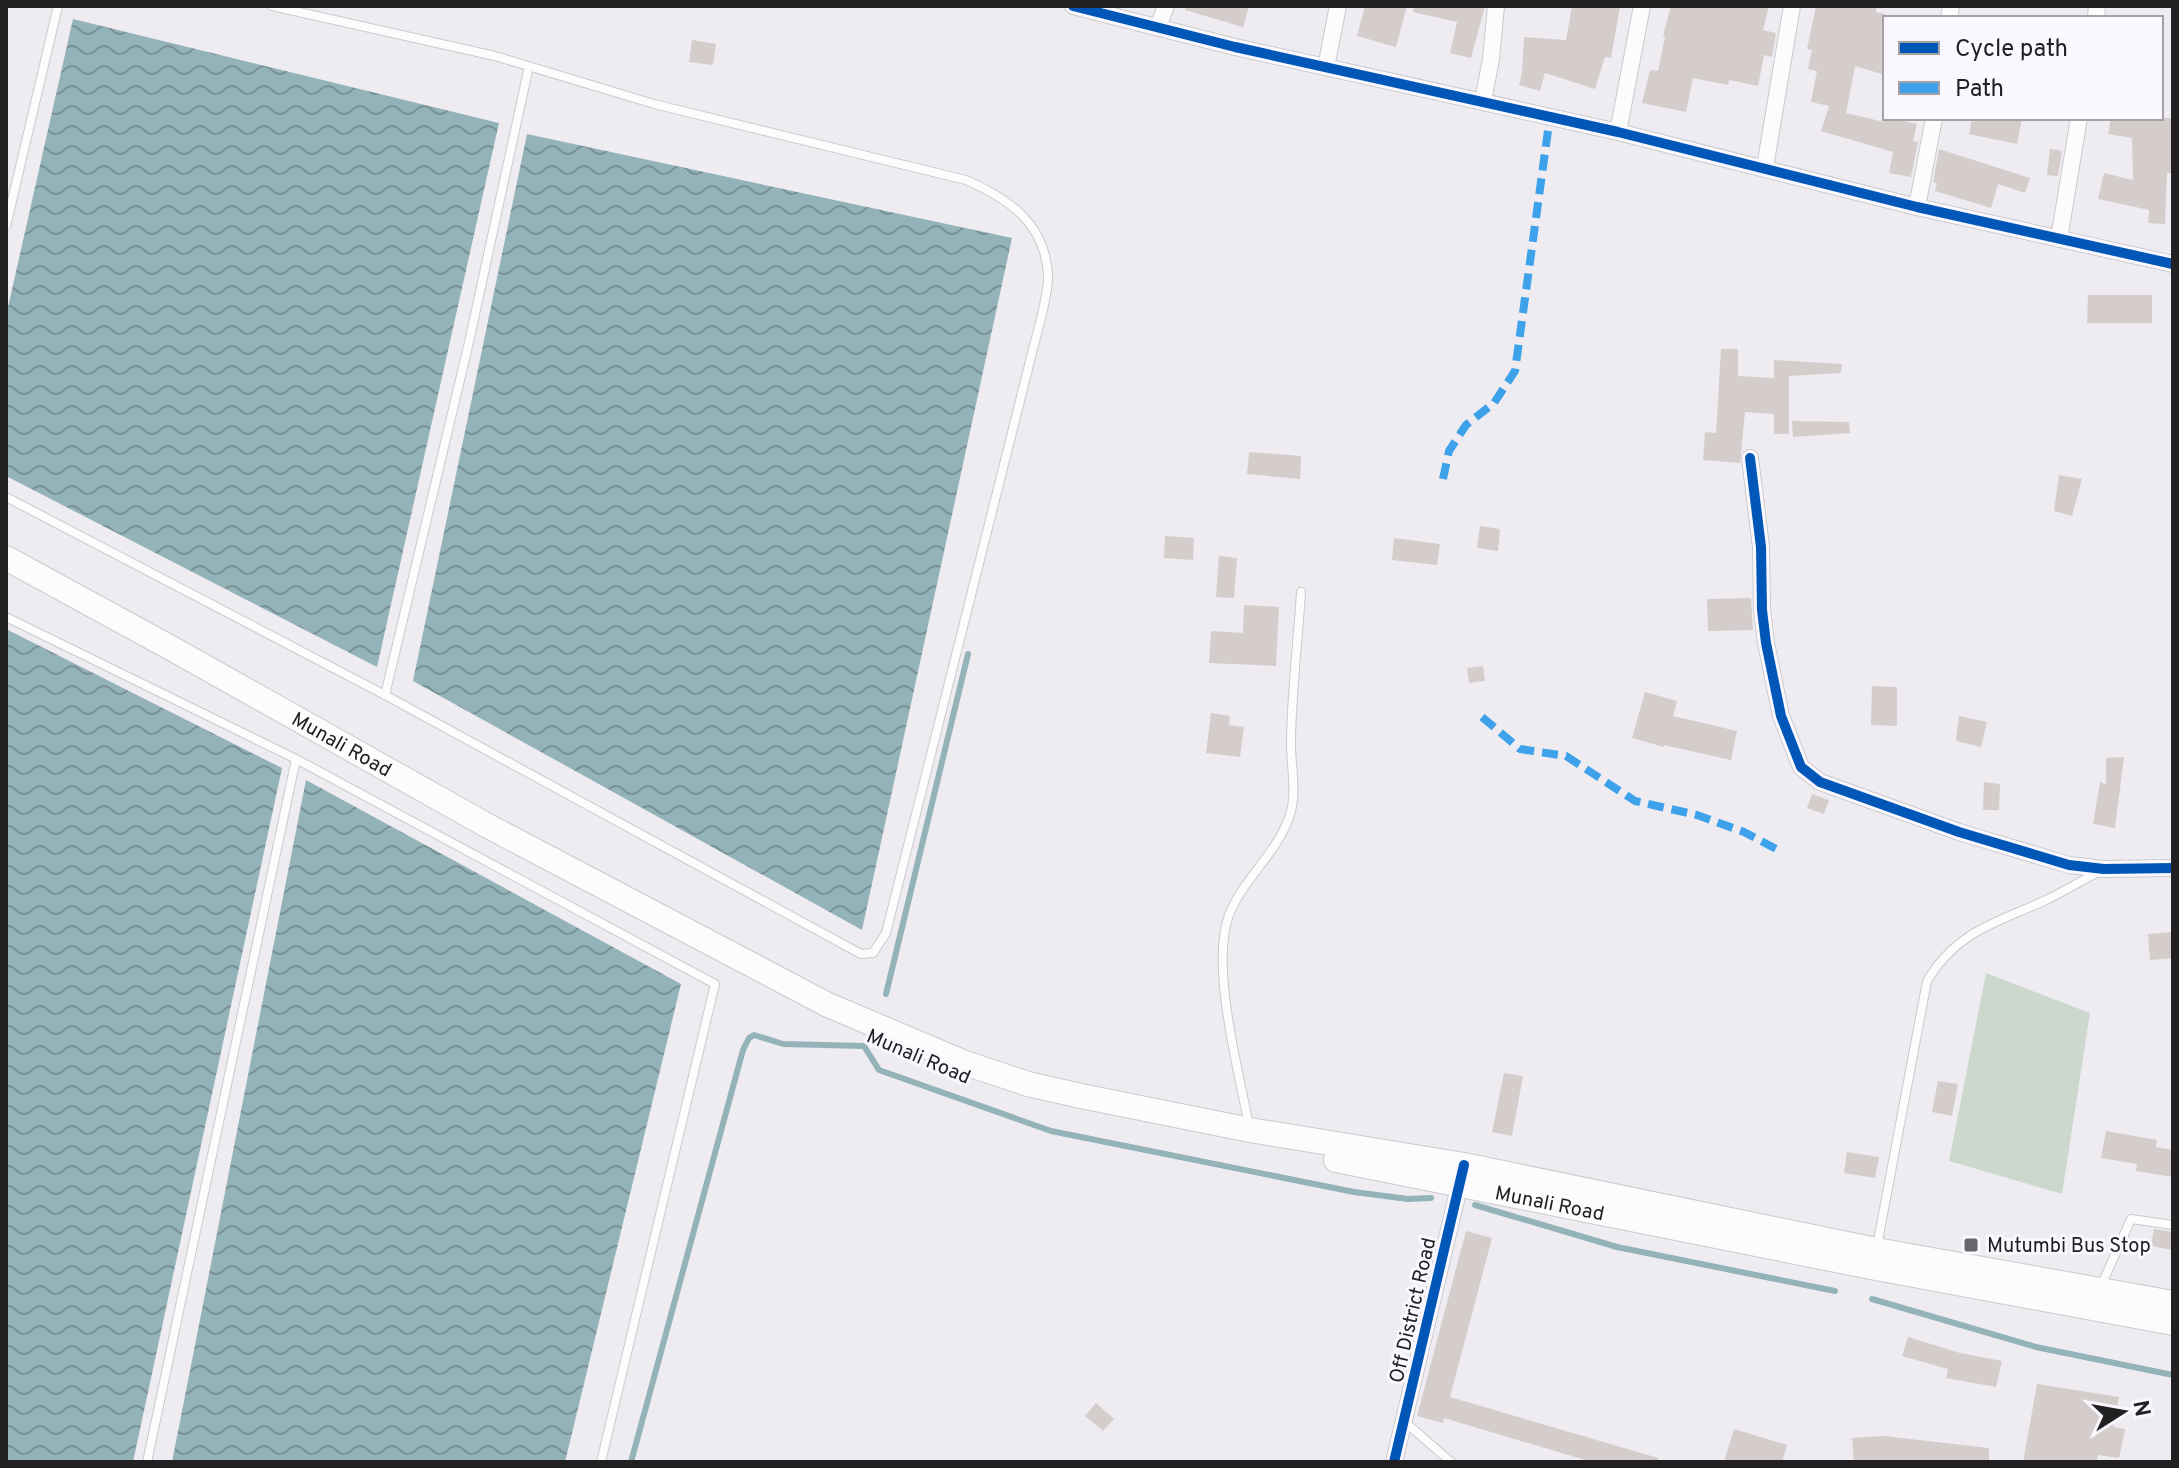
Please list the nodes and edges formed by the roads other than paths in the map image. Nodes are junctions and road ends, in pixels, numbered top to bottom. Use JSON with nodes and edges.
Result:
{"nodes":[{"id":1,"x":58,"y":6,"type":"edge"},
{"id":2,"x":272,"y":6,"type":"edge"},
{"id":3,"x":1073,"y":6,"type":"edge"},
{"id":4,"x":1166,"y":6,"type":"edge"},
{"id":5,"x":1338,"y":6,"type":"edge"},
{"id":6,"x":1496,"y":6,"type":"edge"},
{"id":7,"x":1642,"y":6,"type":"edge"},
{"id":8,"x":1792,"y":6,"type":"edge"},
{"id":9,"x":1158,"y":27,"type":"junction"},
{"id":10,"x":529,"y":66,"type":"junction"},
{"id":11,"x":1326,"y":67,"type":"junction"},
{"id":12,"x":1483,"y":101,"type":"junction"},
{"id":13,"x":1934,"y":120,"type":"edge"},
{"id":14,"x":2079,"y":120,"type":"edge"},
{"id":15,"x":1618,"y":132,"type":"junction"},
{"id":16,"x":1765,"y":167,"type":"junction"},
{"id":17,"x":1917,"y":207,"type":"junction"},
{"id":18,"x":6,"y":226,"type":"edge"},
{"id":19,"x":2059,"y":239,"type":"junction"},
{"id":20,"x":2173,"y":264,"type":"edge"},
{"id":21,"x":1750,"y":458,"type":"dead end"},
{"id":22,"x":6,"y":497,"type":"edge"},
{"id":23,"x":6,"y":558,"type":"edge"},
{"id":24,"x":1301,"y":592,"type":"dead end"},
{"id":25,"x":6,"y":617,"type":"edge"},
{"id":26,"x":385,"y":695,"type":"junction"},
{"id":27,"x":296,"y":759,"type":"junction"},
{"id":28,"x":2173,"y":868,"type":"edge"},
{"id":29,"x":2104,"y":869,"type":"junction"},
{"id":30,"x":848,"y":1016,"type":"junction"},
{"id":31,"x":1250,"y":1130,"type":"junction"},
{"id":32,"x":1462,"y":1175,"type":"junction"},
{"id":33,"x":2173,"y":1225,"type":"edge"},
{"id":34,"x":1874,"y":1259,"type":"junction"},
{"id":35,"x":2099,"y":1290,"type":"junction"},
{"id":36,"x":2173,"y":1303,"type":"edge"},
{"id":37,"x":2173,"y":1323,"type":"edge"},
{"id":38,"x":1404,"y":1421,"type":"junction"},
{"id":39,"x":147,"y":1462,"type":"edge"},
{"id":40,"x":601,"y":1462,"type":"edge"},
{"id":41,"x":1394,"y":1462,"type":"edge"},
{"id":42,"x":1451,"y":1462,"type":"edge"}],
"edges":[{"from":1,"to":18,"type":"lane"},
{"from":2,"to":10,"type":"lane"},
{"from":3,"to":9,"type":"street"},
{"from":4,"to":9,"type":"street"},
{"from":5,"to":11,"type":"street"},
{"from":6,"to":12,"type":"street"},
{"from":7,"to":15,"type":"street"},
{"from":8,"to":16,"type":"street"},
{"from":9,"to":11,"type":"street"},
{"from":10,"to":26,"type":"lane"},
{"from":10,"to":26,"type":"lane"},
{"from":11,"to":12,"type":"street"},
{"from":12,"to":15,"type":"street"},
{"from":13,"to":17,"type":"street"},
{"from":14,"to":19,"type":"street"},
{"from":15,"to":16,"type":"street"},
{"from":16,"to":17,"type":"street"},
{"from":17,"to":19,"type":"street"},
{"from":19,"to":20,"type":"street"},
{"from":21,"to":29,"type":"street"},
{"from":22,"to":26,"type":"lane"},
{"from":23,"to":30,"type":"main road","name":"Munali Road"},
{"from":24,"to":31,"type":"lane"},
{"from":25,"to":27,"type":"lane"},
{"from":27,"to":39,"type":"lane"},
{"from":27,"to":40,"type":"lane"},
{"from":28,"to":29,"type":"street"},
{"from":29,"to":34,"type":"lane"},
{"from":30,"to":31,"type":"main road","name":"Munali Road"},
{"from":30,"to":32,"type":"main road","name":"Munali Road"},
{"from":31,"to":32,"type":"main road","name":"Munali Road"},
{"from":32,"to":34,"type":"main road","name":"Munali Road"},
{"from":32,"to":38,"type":"street","name":"Off District Road"},
{"from":33,"to":35,"type":"lane"},
{"from":34,"to":35,"type":"main road","name":"Munali Road"},
{"from":34,"to":37,"type":"main road","name":"Munali Road"},
{"from":35,"to":36,"type":"main road","name":"Munali Road"},
{"from":38,"to":41,"type":"street","name":"Off District Road"},
{"from":38,"to":42,"type":"lane"}]}
